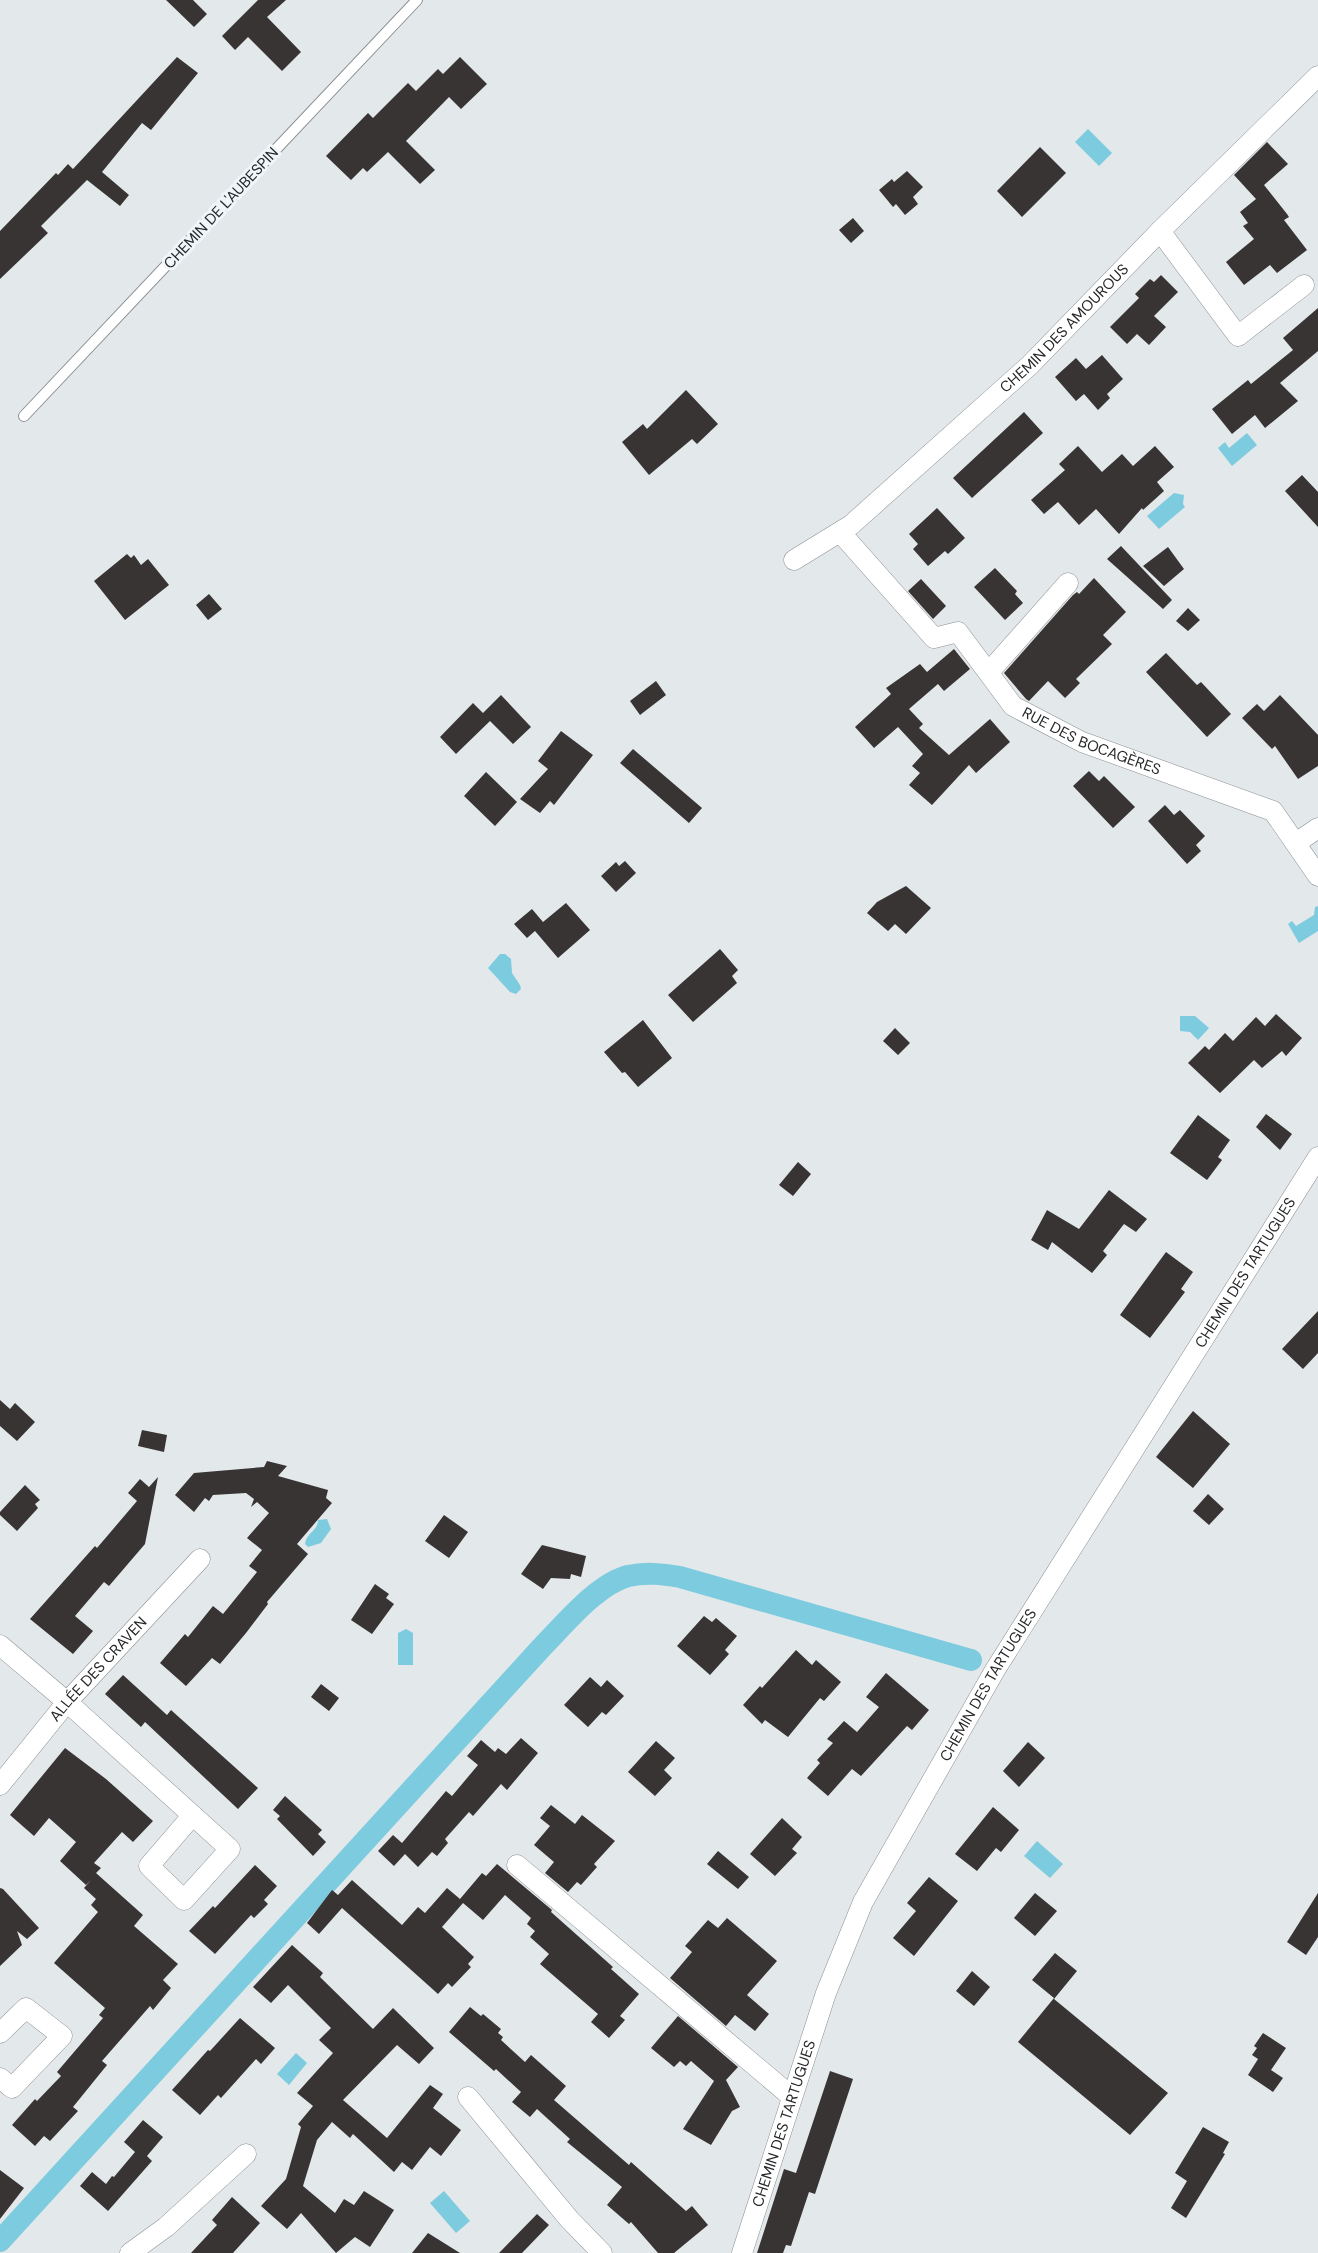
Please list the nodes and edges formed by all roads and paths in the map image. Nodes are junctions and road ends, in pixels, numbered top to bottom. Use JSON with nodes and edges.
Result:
{"nodes":[{"id":1,"x":417,"y":0,"type":"edge"},
{"id":2,"x":1318,"y":76,"type":"edge"},
{"id":3,"x":1161,"y":231,"type":"junction"},
{"id":4,"x":1304,"y":285,"type":"dead end"},
{"id":5,"x":24,"y":416,"type":"dead end"},
{"id":6,"x":840,"y":532,"type":"junction"},
{"id":7,"x":794,"y":561,"type":"dead end"},
{"id":8,"x":1068,"y":583,"type":"dead end"},
{"id":9,"x":989,"y":672,"type":"junction"},
{"id":10,"x":1318,"y":828,"type":"edge"},
{"id":11,"x":1296,"y":843,"type":"junction"},
{"id":12,"x":1318,"y":876,"type":"edge"},
{"id":13,"x":1318,"y":1157,"type":"edge"},
{"id":14,"x":200,"y":1559,"type":"dead end"},
{"id":15,"x":0,"y":1645,"type":"edge"},
{"id":16,"x":67,"y":1702,"type":"junction"},
{"id":17,"x":0,"y":1785,"type":"edge"},
{"id":18,"x":192,"y":1816,"type":"dead end"},
{"id":19,"x":517,"y":1865,"type":"dead end"},
{"id":20,"x":0,"y":2032,"type":"edge"},
{"id":21,"x":0,"y":2078,"type":"edge"},
{"id":22,"x":468,"y":2097,"type":"dead end"},
{"id":23,"x":792,"y":2097,"type":"junction"},
{"id":24,"x":246,"y":2154,"type":"dead end"},
{"id":25,"x":130,"y":2253,"type":"edge"},
{"id":26,"x":602,"y":2253,"type":"edge"},
{"id":27,"x":742,"y":2253,"type":"edge"}],
"edges":[{"from":1,"to":5,"type":"lane","name":"CHEMIN DE L'AUBESPIN"},
{"from":2,"to":3,"type":"street","name":"CHEMIN DES AMOUROUS"},
{"from":3,"to":4,"type":"street"},
{"from":3,"to":6,"type":"street","name":"CHEMIN DES AMOUROUS"},
{"from":6,"to":7,"type":"street","name":"CHEMIN DES AMOUROUS"},
{"from":6,"to":9,"type":"street","name":"RUE DES BOCAGÈRES"},
{"from":8,"to":9,"type":"street"},
{"from":9,"to":11,"type":"street","name":"RUE DES BOCAGÈRES"},
{"from":10,"to":11,"type":"street"},
{"from":11,"to":12,"type":"street","name":"RUE DES BOCAGÈRES"},
{"from":13,"to":23,"type":"street","name":"CHEMIN DES TARTUGUES"},
{"from":14,"to":16,"type":"street","name":"ALLÉE DES CRAVEN"},
{"from":15,"to":16,"type":"street"},
{"from":16,"to":17,"type":"street","name":"ALLÉE DES CRAVEN"},
{"from":16,"to":18,"type":"street"},
{"from":19,"to":23,"type":"street"},
{"from":20,"to":21,"type":"street"},
{"from":22,"to":26,"type":"street"},
{"from":23,"to":27,"type":"street","name":"CHEMIN DES TARTUGUES"},
{"from":24,"to":25,"type":"street"}]}
